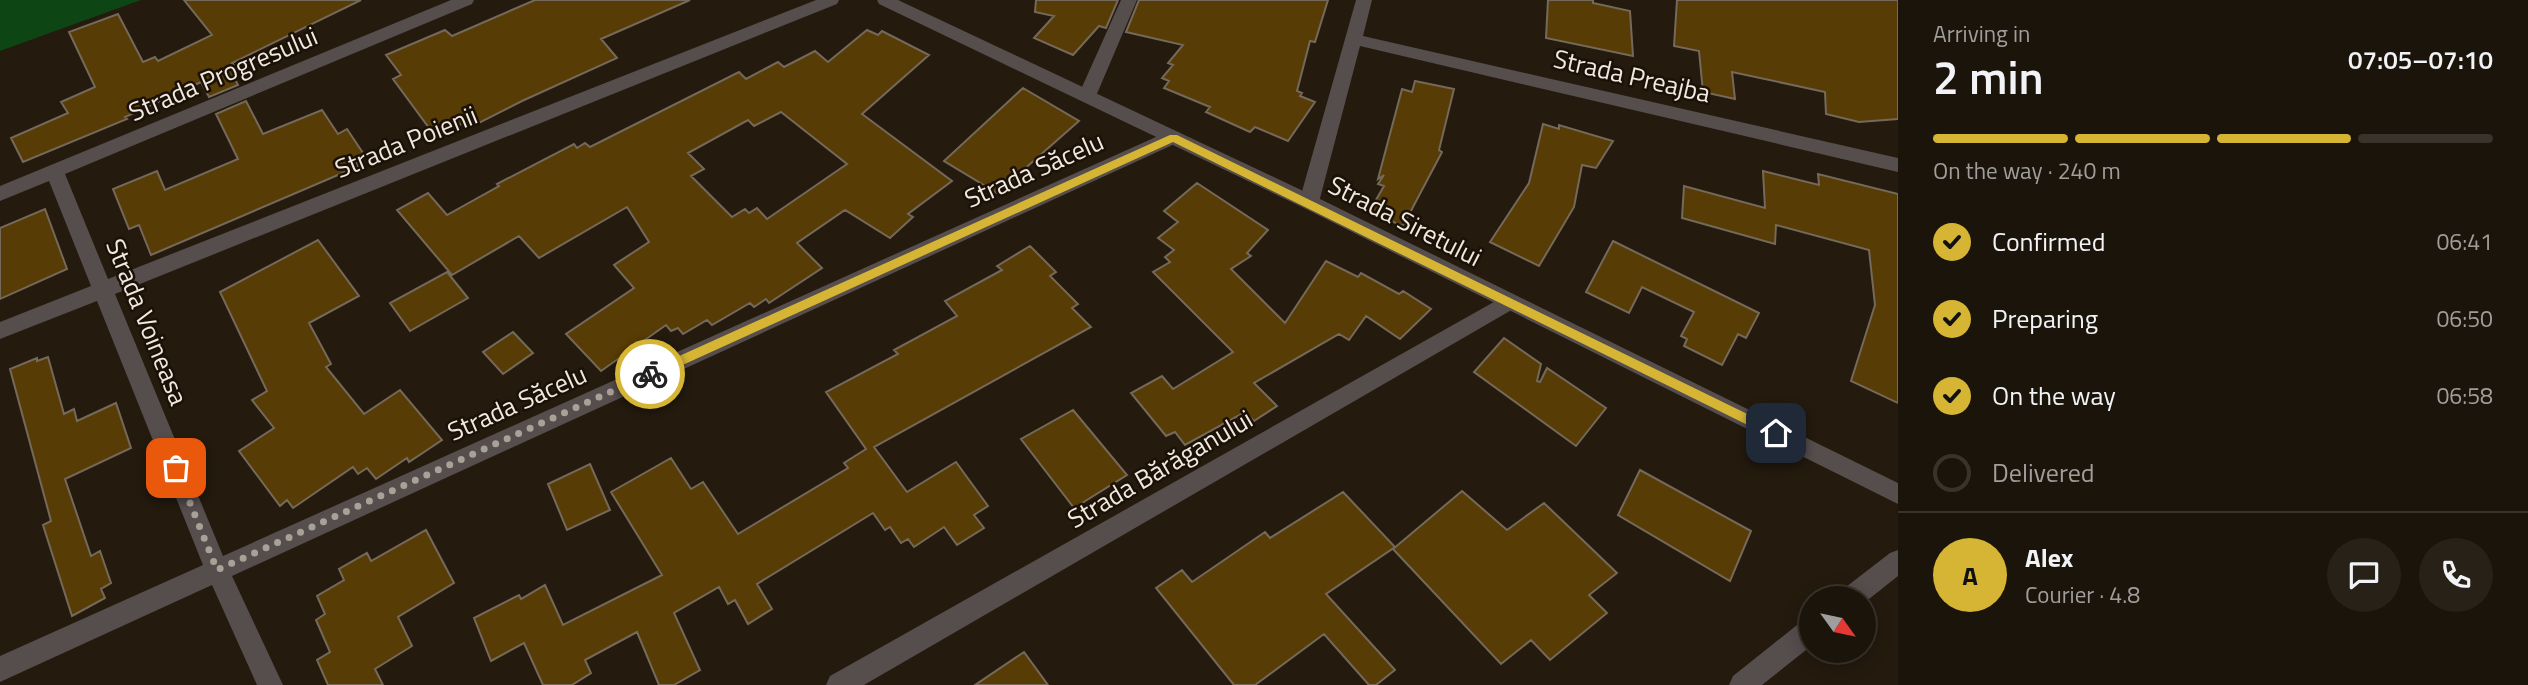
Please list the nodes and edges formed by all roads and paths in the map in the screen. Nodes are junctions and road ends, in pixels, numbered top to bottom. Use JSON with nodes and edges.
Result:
{"nodes":[{"id":1,"x":466,"y":0,"type":"edge"},
{"id":2,"x":831,"y":0,"type":"edge"},
{"id":3,"x":1129,"y":0,"type":"edge"},
{"id":4,"x":1364,"y":0,"type":"edge"},
{"id":5,"x":889,"y":1,"type":"edge"},
{"id":6,"x":1354,"y":38,"type":"junction"},
{"id":7,"x":1087,"y":96,"type":"junction"},
{"id":8,"x":1173,"y":138,"type":"junction"},
{"id":9,"x":1898,"y":165,"type":"edge"},
{"id":10,"x":55,"y":173,"type":"junction"},
{"id":11,"x":0,"y":194,"type":"edge"},
{"id":12,"x":1309,"y":202,"type":"junction"},
{"id":13,"x":105,"y":290,"type":"junction"},
{"id":14,"x":1508,"y":302,"type":"junction"},
{"id":15,"x":0,"y":331,"type":"edge"},
{"id":16,"x":1898,"y":494,"type":"edge"},
{"id":17,"x":1898,"y":561,"type":"edge"},
{"id":18,"x":217,"y":570,"type":"junction"},
{"id":19,"x":1866,"y":586,"type":"edge"},
{"id":20,"x":1799,"y":640,"type":"edge"},
{"id":21,"x":0,"y":669,"type":"edge"},
{"id":22,"x":270,"y":685,"type":"edge"},
{"id":23,"x":839,"y":685,"type":"edge"},
{"id":24,"x":1742,"y":685,"type":"edge"}],
"edges":[{"from":1,"to":10,"type":"street","name":"Strada Progresului"},
{"from":2,"to":13,"type":"street","name":"Strada Poienii"},
{"from":3,"to":7,"type":"street"},
{"from":4,"to":6,"type":"street"},
{"from":5,"to":7,"type":"street","name":"Strada Siretului"},
{"from":6,"to":9,"type":"street","name":"Strada Preajba"},
{"from":6,"to":12,"type":"street"},
{"from":7,"to":8,"type":"street","name":"Strada Siretului"},
{"from":8,"to":12,"type":"street","name":"Strada Siretului"},
{"from":8,"to":18,"type":"street","name":"Strada Săcelu"},
{"from":10,"to":11,"type":"street","name":"Strada Progresului"},
{"from":10,"to":13,"type":"street","name":"Strada Voineasa"},
{"from":12,"to":14,"type":"street","name":"Strada Siretului"},
{"from":13,"to":15,"type":"street","name":"Strada Poienii"},
{"from":13,"to":18,"type":"street","name":"Strada Voineasa"},
{"from":14,"to":16,"type":"street","name":"Strada Siretului"},
{"from":14,"to":23,"type":"street","name":"Strada Bărăganului"},
{"from":17,"to":19,"type":"street"},
{"from":18,"to":21,"type":"street","name":"Strada Săcelu"},
{"from":18,"to":22,"type":"street","name":"Strada Voineasa"},
{"from":20,"to":24,"type":"street"}]}
